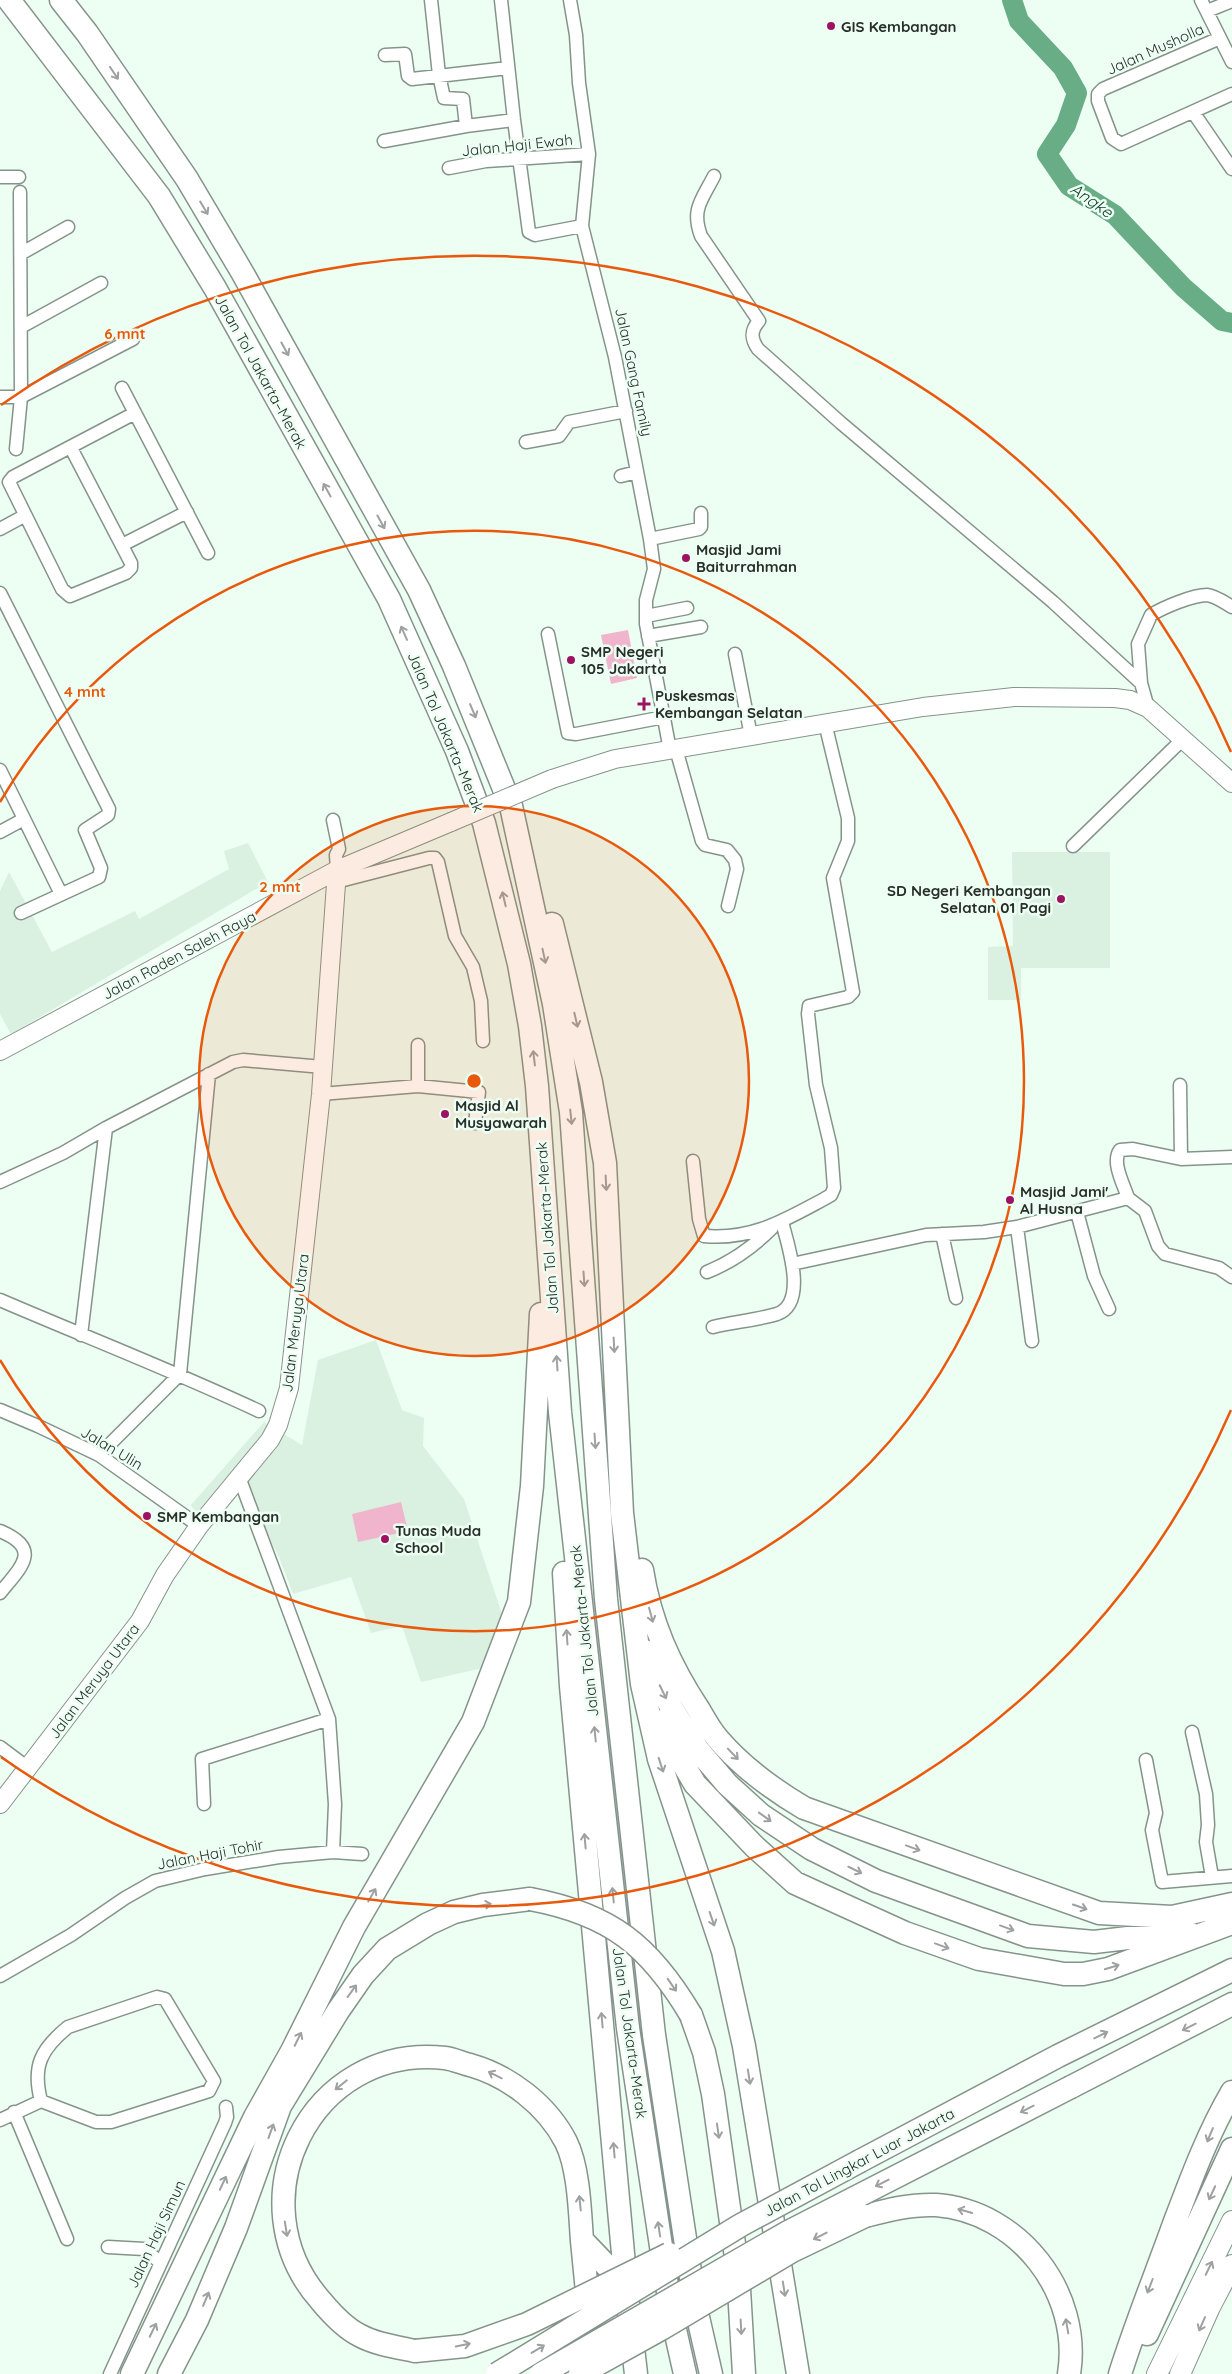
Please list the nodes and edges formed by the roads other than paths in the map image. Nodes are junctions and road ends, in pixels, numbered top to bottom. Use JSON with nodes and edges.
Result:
{"nodes":[{"id":1,"x":9,"y":0,"type":"edge"},
{"id":2,"x":61,"y":0,"type":"edge"},
{"id":3,"x":430,"y":0,"type":"edge"},
{"id":4,"x":501,"y":0,"type":"edge"},
{"id":5,"x":570,"y":0,"type":"edge"},
{"id":6,"x":1232,"y":1,"type":"edge"},
{"id":7,"x":1204,"y":5,"type":"edge"},
{"id":8,"x":1220,"y":38,"type":"junction"},
{"id":9,"x":385,"y":55,"type":"dead end"},
{"id":10,"x":1232,"y":62,"type":"edge"},
{"id":11,"x":508,"y":68,"type":"junction"},
{"id":12,"x":439,"y":75,"type":"junction"},
{"id":13,"x":1232,"y":94,"type":"edge"},
{"id":14,"x":1193,"y":112,"type":"junction"},
{"id":15,"x":514,"y":120,"type":"junction"},
{"id":16,"x":466,"y":126,"type":"junction"},
{"id":17,"x":384,"y":141,"type":"dead end"},
{"id":18,"x":589,"y":154,"type":"junction"},
{"id":19,"x":519,"y":160,"type":"junction"},
{"id":20,"x":449,"y":168,"type":"dead end"},
{"id":21,"x":1232,"y":169,"type":"edge"},
{"id":22,"x":714,"y":176,"type":"dead end"},
{"id":23,"x":0,"y":177,"type":"edge"},
{"id":24,"x":19,"y":177,"type":"dead end"},
{"id":25,"x":20,"y":192,"type":"dead end"},
{"id":26,"x":582,"y":226,"type":"junction"},
{"id":27,"x":68,"y":227,"type":"dead end"},
{"id":28,"x":22,"y":254,"type":"junction"},
{"id":29,"x":101,"y":283,"type":"dead end"},
{"id":30,"x":21,"y":326,"type":"junction"},
{"id":31,"x":132,"y":339,"type":"dead end"},
{"id":32,"x":122,"y":388,"type":"dead end"},
{"id":33,"x":0,"y":397,"type":"edge"},
{"id":34,"x":21,"y":397,"type":"junction"},
{"id":35,"x":626,"y":411,"type":"junction"},
{"id":36,"x":135,"y":413,"type":"junction"},
{"id":37,"x":526,"y":442,"type":"dead end"},
{"id":38,"x":71,"y":448,"type":"junction"},
{"id":39,"x":16,"y":449,"type":"dead end"},
{"id":40,"x":637,"y":472,"type":"junction"},
{"id":41,"x":621,"y":476,"type":"dead end"},
{"id":42,"x":187,"y":512,"type":"junction"},
{"id":43,"x":700,"y":512,"type":"dead end"},
{"id":44,"x":24,"y":516,"type":"junction"},
{"id":45,"x":0,"y":529,"type":"edge"},
{"id":46,"x":650,"y":539,"type":"junction"},
{"id":47,"x":122,"y":545,"type":"junction"},
{"id":48,"x":208,"y":553,"type":"dead end"},
{"id":49,"x":0,"y":594,"type":"edge"},
{"id":50,"x":1232,"y":607,"type":"edge"},
{"id":51,"x":687,"y":608,"type":"dead end"},
{"id":52,"x":646,"y":616,"type":"junction"},
{"id":53,"x":701,"y":628,"type":"dead end"},
{"id":54,"x":548,"y":634,"type":"dead end"},
{"id":55,"x":648,"y":636,"type":"junction"},
{"id":56,"x":735,"y":654,"type":"dead end"},
{"id":57,"x":1141,"y":683,"type":"junction"},
{"id":58,"x":1148,"y":708,"type":"junction"},
{"id":59,"x":664,"y":717,"type":"junction"},
{"id":60,"x":825,"y":723,"type":"junction"},
{"id":61,"x":751,"y":736,"type":"junction"},
{"id":62,"x":1183,"y":739,"type":"junction"},
{"id":63,"x":673,"y":749,"type":"junction"},
{"id":64,"x":0,"y":770,"type":"edge"},
{"id":65,"x":1232,"y":783,"type":"edge"},
{"id":66,"x":511,"y":806,"type":"junction"},
{"id":67,"x":24,"y":819,"type":"junction"},
{"id":68,"x":333,"y":820,"type":"dead end"},
{"id":69,"x":0,"y":832,"type":"edge"},
{"id":70,"x":1072,"y":846,"type":"dead end"},
{"id":71,"x":337,"y":876,"type":"junction"},
{"id":72,"x":61,"y":894,"type":"junction"},
{"id":73,"x":728,"y":906,"type":"dead end"},
{"id":74,"x":21,"y":912,"type":"dead end"},
{"id":75,"x":483,"y":1041,"type":"dead end"},
{"id":76,"x":418,"y":1045,"type":"dead end"},
{"id":77,"x":0,"y":1051,"type":"edge"},
{"id":78,"x":323,"y":1067,"type":"junction"},
{"id":79,"x":209,"y":1074,"type":"junction"},
{"id":80,"x":1180,"y":1085,"type":"dead end"},
{"id":81,"x":418,"y":1086,"type":"junction"},
{"id":82,"x":321,"y":1094,"type":"junction"},
{"id":83,"x":475,"y":1123,"type":"dead end"},
{"id":84,"x":106,"y":1128,"type":"junction"},
{"id":85,"x":1232,"y":1156,"type":"edge"},
{"id":86,"x":1181,"y":1159,"type":"junction"},
{"id":87,"x":693,"y":1161,"type":"dead end"},
{"id":88,"x":0,"y":1182,"type":"edge"},
{"id":89,"x":1128,"y":1198,"type":"junction"},
{"id":90,"x":1077,"y":1212,"type":"junction"},
{"id":91,"x":778,"y":1224,"type":"junction"},
{"id":92,"x":1017,"y":1227,"type":"junction"},
{"id":93,"x":942,"y":1234,"type":"junction"},
{"id":94,"x":547,"y":1238,"type":"junction"},
{"id":95,"x":792,"y":1264,"type":"junction"},
{"id":96,"x":707,"y":1272,"type":"dead end"},
{"id":97,"x":1232,"y":1277,"type":"edge"},
{"id":98,"x":956,"y":1298,"type":"dead end"},
{"id":99,"x":0,"y":1300,"type":"edge"},
{"id":100,"x":1109,"y":1309,"type":"dead end"},
{"id":101,"x":713,"y":1327,"type":"dead end"},
{"id":102,"x":81,"y":1335,"type":"junction"},
{"id":103,"x":1032,"y":1341,"type":"dead end"},
{"id":104,"x":180,"y":1374,"type":"junction"},
{"id":105,"x":0,"y":1410,"type":"edge"},
{"id":106,"x":259,"y":1411,"type":"dead end"},
{"id":107,"x":560,"y":1412,"type":"junction"},
{"id":108,"x":618,"y":1448,"type":"junction"},
{"id":109,"x":99,"y":1455,"type":"junction"},
{"id":110,"x":240,"y":1477,"type":"junction"},
{"id":111,"x":199,"y":1526,"type":"junction"},
{"id":112,"x":0,"y":1531,"type":"edge"},
{"id":113,"x":0,"y":1593,"type":"edge"},
{"id":114,"x":633,"y":1614,"type":"junction"},
{"id":115,"x":642,"y":1684,"type":"junction"},
{"id":116,"x":329,"y":1719,"type":"junction"},
{"id":117,"x":1192,"y":1732,"type":"dead end"},
{"id":118,"x":0,"y":1747,"type":"edge"},
{"id":119,"x":1146,"y":1760,"type":"dead end"},
{"id":120,"x":28,"y":1768,"type":"junction"},
{"id":121,"x":0,"y":1804,"type":"edge"},
{"id":122,"x":204,"y":1804,"type":"dead end"},
{"id":123,"x":333,"y":1852,"type":"junction"},
{"id":124,"x":362,"y":1854,"type":"dead end"},
{"id":125,"x":1232,"y":1876,"type":"edge"},
{"id":126,"x":1212,"y":1877,"type":"junction"},
{"id":127,"x":1232,"y":1904,"type":"edge"},
{"id":128,"x":1232,"y":1923,"type":"edge"},
{"id":129,"x":1207,"y":1933,"type":"junction"},
{"id":130,"x":1232,"y":1970,"type":"edge"},
{"id":131,"x":0,"y":1976,"type":"edge"},
{"id":132,"x":1232,"y":2004,"type":"edge"},
{"id":133,"x":1232,"y":2092,"type":"edge"},
{"id":134,"x":42,"y":2101,"type":"junction"},
{"id":135,"x":226,"y":2107,"type":"dead end"},
{"id":136,"x":14,"y":2112,"type":"junction"},
{"id":137,"x":0,"y":2120,"type":"edge"},
{"id":138,"x":1232,"y":2149,"type":"edge"},
{"id":139,"x":1232,"y":2221,"type":"edge"},
{"id":140,"x":741,"y":2225,"type":"junction"},
{"id":141,"x":67,"y":2239,"type":"dead end"},
{"id":142,"x":582,"y":2240,"type":"junction"},
{"id":143,"x":108,"y":2247,"type":"dead end"},
{"id":144,"x":161,"y":2263,"type":"junction"},
{"id":145,"x":1232,"y":2265,"type":"edge"},
{"id":146,"x":626,"y":2286,"type":"junction"},
{"id":147,"x":635,"y":2364,"type":"edge"},
{"id":148,"x":110,"y":2374,"type":"edge"},
{"id":149,"x":132,"y":2374,"type":"edge"},
{"id":150,"x":169,"y":2374,"type":"edge"},
{"id":151,"x":497,"y":2374,"type":"edge"},
{"id":152,"x":541,"y":2374,"type":"edge"},
{"id":153,"x":580,"y":2374,"type":"edge"},
{"id":154,"x":595,"y":2374,"type":"edge"},
{"id":155,"x":684,"y":2374,"type":"edge"},
{"id":156,"x":711,"y":2374,"type":"edge"},
{"id":157,"x":744,"y":2374,"type":"edge"},
{"id":158,"x":798,"y":2374,"type":"edge"},
{"id":159,"x":1069,"y":2374,"type":"edge"},
{"id":160,"x":1120,"y":2374,"type":"edge"},
{"id":161,"x":1129,"y":2374,"type":"edge"},
{"id":162,"x":1156,"y":2374,"type":"edge"},
{"id":163,"x":1180,"y":2374,"type":"edge"}],
"edges":[{"from":94,"to":1,"type":"highway","name":"Jalan Tol Jakarta–Merak","one_way":true},
{"from":2,"to":66,"type":"highway","name":"Jalan Tol Jakarta–Merak","one_way":true},
{"from":3,"to":12,"type":"street"},
{"from":4,"to":11,"type":"street"},
{"from":5,"to":18,"type":"street","name":"Jalan Gang Family"},
{"from":6,"to":7,"type":"street"},
{"from":7,"to":8,"type":"street"},
{"from":8,"to":10,"type":"street"},
{"from":8,"to":14,"type":"street","name":"Jalan Musholla"},
{"from":9,"to":12,"type":"street"},
{"from":11,"to":12,"type":"street"},
{"from":11,"to":15,"type":"street"},
{"from":12,"to":16,"type":"street"},
{"from":13,"to":14,"type":"street"},
{"from":14,"to":21,"type":"street"},
{"from":15,"to":16,"type":"street"},
{"from":15,"to":19,"type":"street"},
{"from":16,"to":17,"type":"street"},
{"from":18,"to":19,"type":"street","name":"Jalan Haji Ewah"},
{"from":18,"to":26,"type":"street","name":"Jalan Gang Family"},
{"from":19,"to":20,"type":"street","name":"Jalan Haji Ewah"},
{"from":19,"to":26,"type":"street"},
{"from":22,"to":57,"type":"street"},
{"from":23,"to":24,"type":"street"},
{"from":25,"to":28,"type":"street"},
{"from":26,"to":35,"type":"street","name":"Jalan Gang Family"},
{"from":27,"to":28,"type":"street"},
{"from":28,"to":30,"type":"street"},
{"from":29,"to":30,"type":"street"},
{"from":30,"to":34,"type":"street"},
{"from":31,"to":34,"type":"street"},
{"from":32,"to":36,"type":"street"},
{"from":33,"to":34,"type":"street"},
{"from":34,"to":39,"type":"street"},
{"from":35,"to":37,"type":"street"},
{"from":35,"to":40,"type":"street","name":"Jalan Gang Family"},
{"from":36,"to":38,"type":"street"},
{"from":36,"to":42,"type":"street"},
{"from":38,"to":44,"type":"street"},
{"from":38,"to":47,"type":"street"},
{"from":40,"to":41,"type":"street"},
{"from":40,"to":46,"type":"street","name":"Jalan Gang Family"},
{"from":42,"to":47,"type":"street"},
{"from":42,"to":48,"type":"street"},
{"from":43,"to":46,"type":"street"},
{"from":44,"to":45,"type":"street"},
{"from":44,"to":47,"type":"street"},
{"from":46,"to":52,"type":"street","name":"Jalan Gang Family"},
{"from":49,"to":72,"type":"street"},
{"from":50,"to":57,"type":"street"},
{"from":51,"to":52,"type":"street"},
{"from":52,"to":55,"type":"street","name":"Jalan Gang Family"},
{"from":53,"to":55,"type":"street"},
{"from":54,"to":59,"type":"street"},
{"from":55,"to":59,"type":"street","name":"Jalan Gang Family"},
{"from":56,"to":61,"type":"street"},
{"from":57,"to":58,"type":"street"},
{"from":58,"to":60,"type":"main road","name":"Jalan Raden Saleh Raya"},
{"from":58,"to":62,"type":"main road"},
{"from":59,"to":63,"type":"street","name":"Jalan Gang Family"},
{"from":60,"to":61,"type":"main road","name":"Jalan Raden Saleh Raya"},
{"from":60,"to":91,"type":"street"},
{"from":61,"to":63,"type":"main road","name":"Jalan Raden Saleh Raya"},
{"from":62,"to":65,"type":"main road"},
{"from":62,"to":70,"type":"street"},
{"from":63,"to":71,"type":"main road","name":"Jalan Raden Saleh Raya","bridge":true},
{"from":63,"to":73,"type":"street","name":"Jalan Gang Family"},
{"from":64,"to":67,"type":"street"},
{"from":66,"to":108,"type":"highway","one_way":true},
{"from":66,"to":156,"type":"highway","name":"Jalan Tol Jakarta–Merak","one_way":true},
{"from":67,"to":69,"type":"street"},
{"from":67,"to":72,"type":"street"},
{"from":68,"to":71,"type":"street"},
{"from":71,"to":75,"type":"street"},
{"from":71,"to":77,"type":"main road","name":"Jalan Raden Saleh Raya"},
{"from":71,"to":78,"type":"main road","name":"Jalan Meruya Utara"},
{"from":72,"to":74,"type":"street"},
{"from":76,"to":81,"type":"street"},
{"from":78,"to":79,"type":"street"},
{"from":78,"to":82,"type":"main road","name":"Jalan Meruya Utara"},
{"from":79,"to":84,"type":"street"},
{"from":79,"to":104,"type":"street"},
{"from":80,"to":86,"type":"street"},
{"from":81,"to":82,"type":"street"},
{"from":81,"to":83,"type":"street"},
{"from":82,"to":110,"type":"main road","name":"Jalan Meruya Utara"},
{"from":84,"to":88,"type":"street"},
{"from":84,"to":102,"type":"street"},
{"from":85,"to":86,"type":"street"},
{"from":86,"to":89,"type":"street"},
{"from":87,"to":91,"type":"street"},
{"from":89,"to":90,"type":"street"},
{"from":89,"to":97,"type":"street"},
{"from":90,"to":92,"type":"street"},
{"from":90,"to":100,"type":"street"},
{"from":91,"to":95,"type":"street"},
{"from":91,"to":96,"type":"street"},
{"from":92,"to":93,"type":"street"},
{"from":92,"to":103,"type":"street"},
{"from":93,"to":95,"type":"street"},
{"from":93,"to":98,"type":"street"},
{"from":107,"to":94,"type":"highway","name":"Jalan Tol Jakarta–Merak","one_way":true},
{"from":149,"to":94,"type":"highway","one_way":true},
{"from":95,"to":101,"type":"street"},
{"from":99,"to":102,"type":"street"},
{"from":102,"to":104,"type":"street"},
{"from":104,"to":106,"type":"street"},
{"from":104,"to":109,"type":"street"},
{"from":105,"to":109,"type":"street","name":"Jalan Ulin"},
{"from":146,"to":107,"type":"highway","one_way":true},
{"from":155,"to":107,"type":"highway","name":"Jalan Tol Jakarta–Merak","one_way":true},
{"from":108,"to":114,"type":"highway"},
{"from":108,"to":127,"type":"highway","one_way":true},
{"from":109,"to":111,"type":"street","name":"Jalan Ulin"},
{"from":110,"to":111,"type":"main road","name":"Jalan Meruya Utara"},
{"from":110,"to":116,"type":"street"},
{"from":111,"to":120,"type":"main road","name":"Jalan Meruya Utara"},
{"from":112,"to":113,"type":"street"},
{"from":114,"to":115,"type":"highway"},
{"from":114,"to":129,"type":"highway","one_way":true},
{"from":115,"to":129,"type":"highway","one_way":true},
{"from":115,"to":158,"type":"highway","one_way":true},
{"from":116,"to":122,"type":"street"},
{"from":116,"to":123,"type":"street"},
{"from":117,"to":126,"type":"street"},
{"from":118,"to":120,"type":"street"},
{"from":119,"to":126,"type":"street"},
{"from":120,"to":121,"type":"main road","name":"Jalan Meruya Utara"},
{"from":123,"to":124,"type":"street","name":"Jalan Haji Tohir"},
{"from":123,"to":131,"type":"street","name":"Jalan Haji Tohir"},
{"from":125,"to":126,"type":"street"},
{"from":128,"to":129,"type":"highway"},
{"from":140,"to":130,"type":"highway","name":"Jalan Tol Lingkar Luar Jakarta","one_way":true,"bridge":true},
{"from":132,"to":152,"type":"highway","name":"Jalan Tol Lingkar Luar Jakarta","one_way":true,"bridge":true},
{"from":133,"to":160,"type":"highway","one_way":true},
{"from":134,"to":134,"type":"street"},
{"from":134,"to":136,"type":"street"},
{"from":135,"to":144,"type":"street","name":"Jalan Haji Simun"},
{"from":136,"to":137,"type":"street"},
{"from":136,"to":141,"type":"street"},
{"from":138,"to":161,"type":"highway","one_way":true},
{"from":162,"to":139,"type":"main road","one_way":true},
{"from":142,"to":140,"type":"highway","one_way":true,"bridge":true},
{"from":151,"to":140,"type":"highway","name":"Jalan Tol Lingkar Luar Jakarta","one_way":true,"bridge":true},
{"from":142,"to":146,"type":"highway"},
{"from":142,"to":154,"type":"highway"},
{"from":143,"to":144,"type":"street"},
{"from":144,"to":148,"type":"street","name":"Jalan Haji Simun"},
{"from":145,"to":163,"type":"main road","one_way":true},
{"from":146,"to":147,"type":"highway"},
{"from":150,"to":157,"type":"highway","one_way":true,"bridge":true},
{"from":159,"to":153,"type":"highway","one_way":true,"bridge":true}]}
